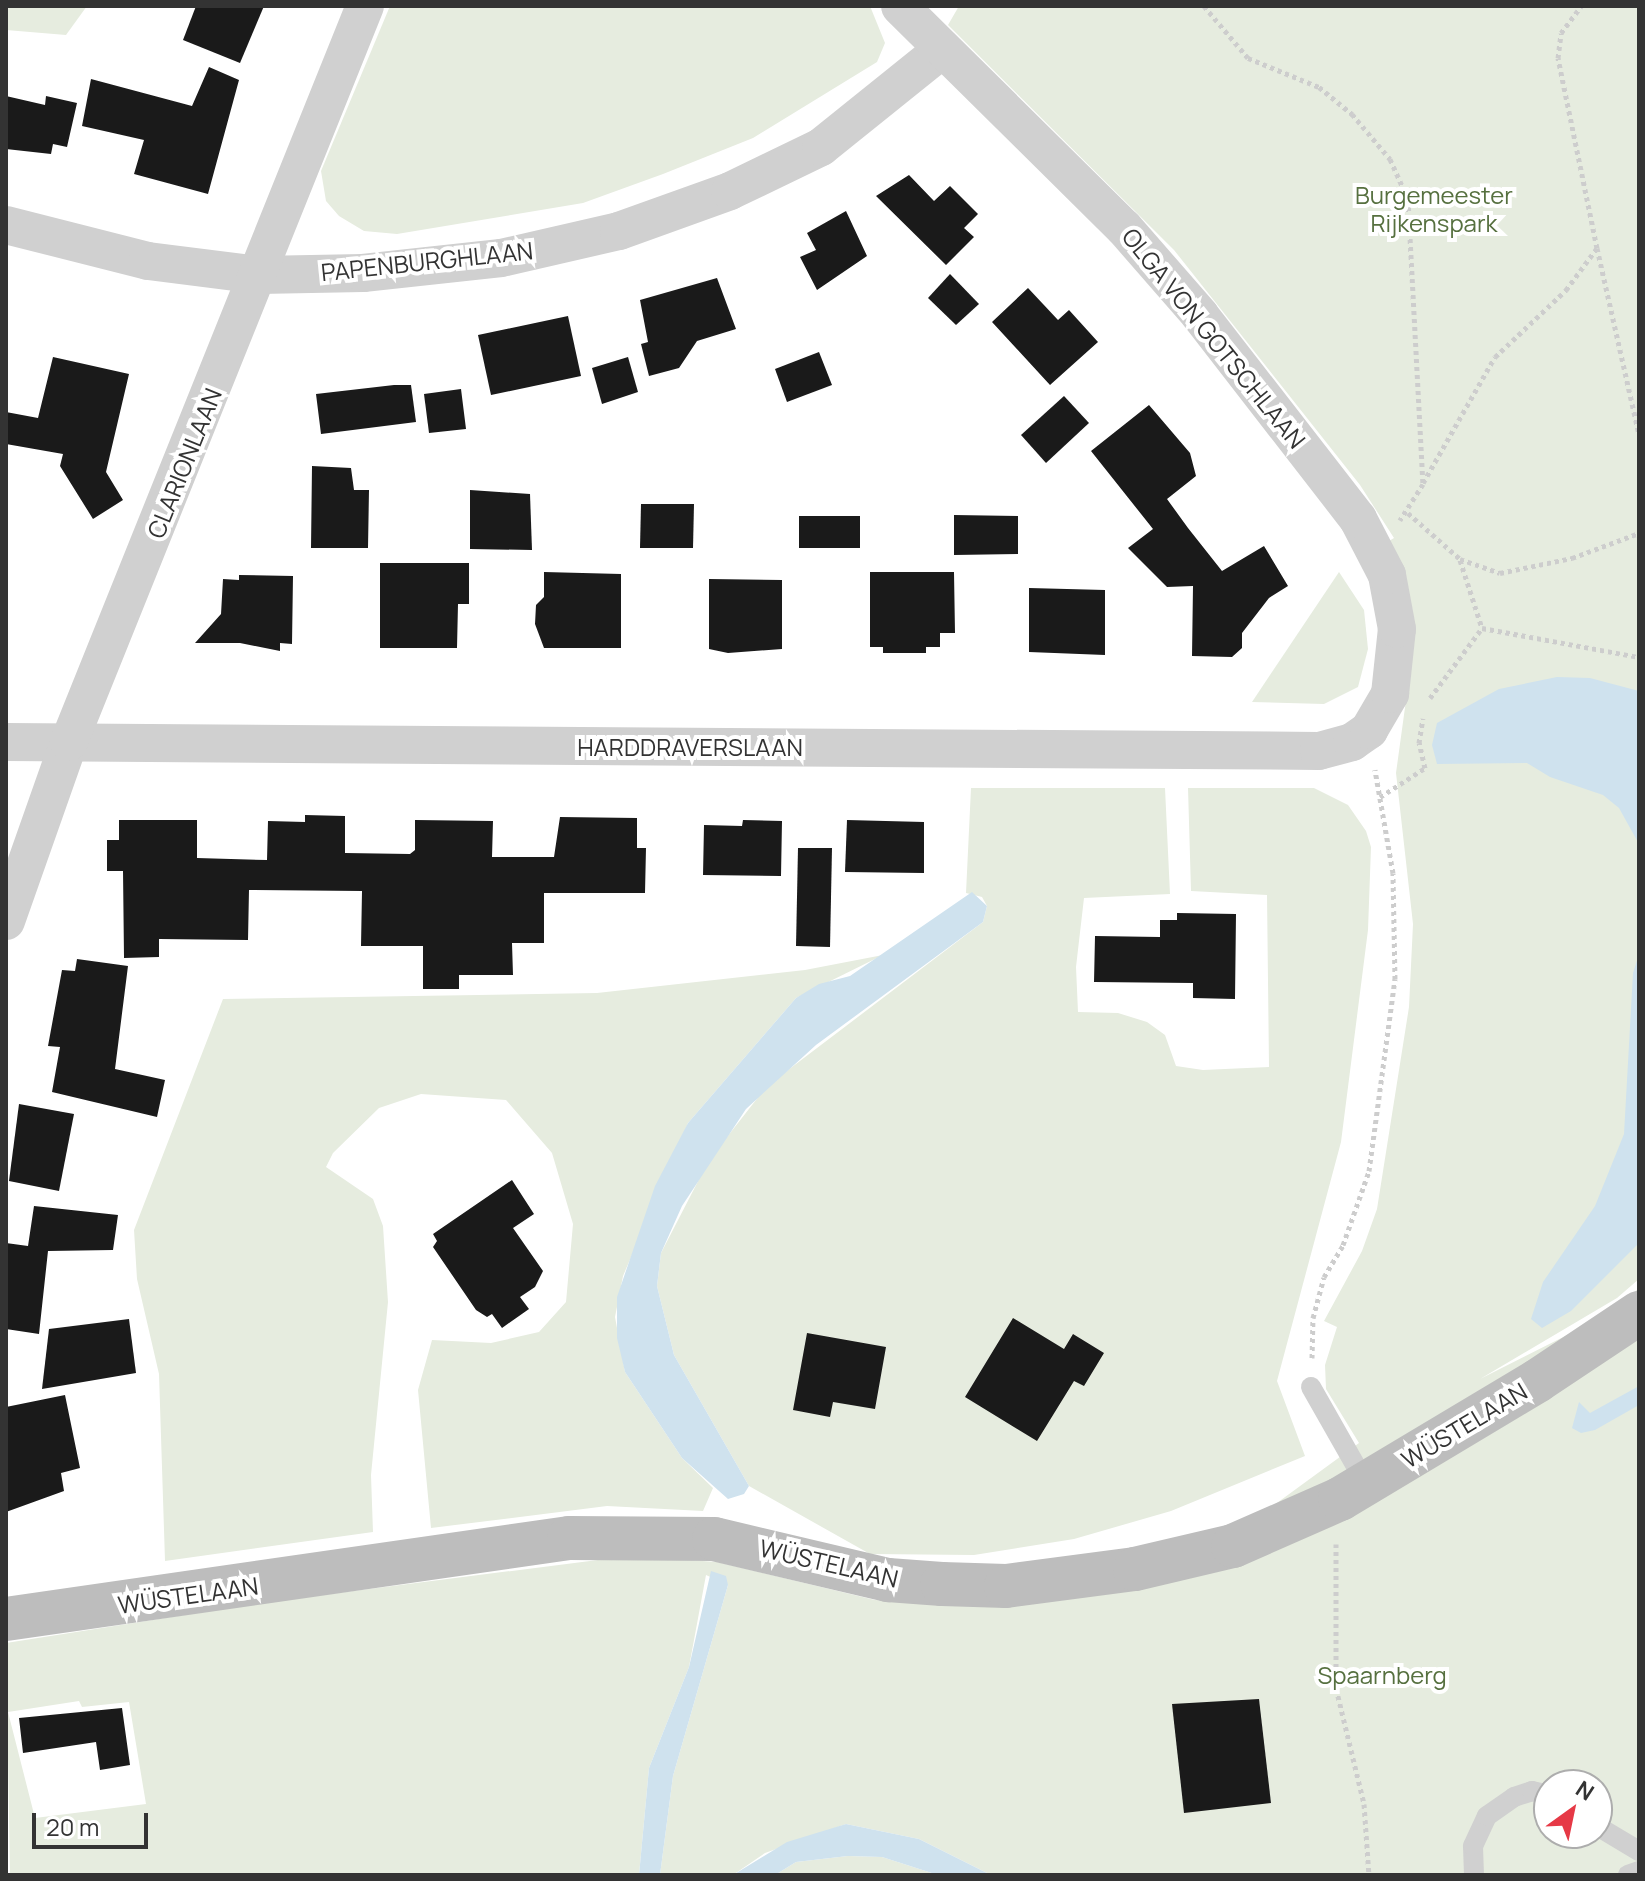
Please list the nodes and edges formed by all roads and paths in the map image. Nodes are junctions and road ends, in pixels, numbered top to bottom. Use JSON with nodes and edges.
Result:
{"nodes":[{"id":1,"x":365,"y":6,"type":"edge"},
{"id":2,"x":900,"y":6,"type":"edge"},
{"id":3,"x":1204,"y":6,"type":"edge"},
{"id":4,"x":1581,"y":6,"type":"edge"},
{"id":5,"x":943,"y":49,"type":"junction"},
{"id":6,"x":6,"y":225,"type":"edge"},
{"id":7,"x":1597,"y":248,"type":"junction"},
{"id":8,"x":259,"y":275,"type":"junction"},
{"id":9,"x":1639,"y":434,"type":"edge"},
{"id":10,"x":1423,"y":484,"type":"junction"},
{"id":11,"x":1408,"y":513,"type":"junction"},
{"id":12,"x":1639,"y":533,"type":"edge"},
{"id":13,"x":1372,"y":542,"type":"junction"},
{"id":14,"x":1460,"y":559,"type":"junction"},
{"id":15,"x":1482,"y":628,"type":"junction"},
{"id":16,"x":1639,"y":657,"type":"edge"},
{"id":17,"x":1369,"y":730,"type":"junction"},
{"id":18,"x":6,"y":742,"type":"edge"},
{"id":19,"x":69,"y":742,"type":"junction"},
{"id":20,"x":1380,"y":797,"type":"junction"},
{"id":21,"x":6,"y":921,"type":"edge"},
{"id":22,"x":1639,"y":1313,"type":"edge"},
{"id":23,"x":1311,"y":1387,"type":"joint"},
{"id":24,"x":1353,"y":1491,"type":"junction"},
{"id":25,"x":6,"y":1619,"type":"edge"},
{"id":26,"x":1533,"y":1791,"type":"edge"},
{"id":27,"x":1613,"y":1836,"type":"edge"},
{"id":28,"x":1639,"y":1851,"type":"edge"},
{"id":29,"x":1639,"y":1871,"type":"edge"},
{"id":30,"x":1369,"y":1875,"type":"edge"},
{"id":31,"x":1474,"y":1875,"type":"edge"},
{"id":32,"x":1628,"y":1875,"type":"edge"}],
"edges":[{"from":1,"to":8,"type":"street","name":"CLARIONLAAN"},
{"from":2,"to":5,"type":"street","name":"OLGA VON GOTSCHLAAN"},
{"from":3,"to":10,"type":"path"},
{"from":4,"to":7,"type":"path"},
{"from":5,"to":8,"type":"street","name":"PAPENBURGHLAAN"},
{"from":5,"to":13,"type":"street","name":"OLGA VON GOTSCHLAAN"},
{"from":6,"to":8,"type":"street","name":"PAPENBURGHLAAN"},
{"from":7,"to":9,"type":"path"},
{"from":7,"to":10,"type":"path"},
{"from":8,"to":19,"type":"street","name":"CLARIONLAAN"},
{"from":10,"to":11,"type":"path"},
{"from":11,"to":13,"type":"path"},
{"from":11,"to":14,"type":"path"},
{"from":12,"to":14,"type":"path"},
{"from":13,"to":17,"type":"street","name":"OLGA VON GOTSCHLAAN"},
{"from":14,"to":15,"type":"path"},
{"from":15,"to":16,"type":"path"},
{"from":15,"to":20,"type":"path"},
{"from":17,"to":19,"type":"street","name":"HARDDRAVERSLAAN"},
{"from":17,"to":20,"type":"path"},
{"from":18,"to":19,"type":"street","name":"HARDDRAVERSLAAN"},
{"from":19,"to":21,"type":"street","name":"CLARIONLAAN"},
{"from":20,"to":23,"type":"path"},
{"from":22,"to":24,"type":"street","name":"WÜSTELAAN"},
{"from":23,"to":24,"type":"lane"},
{"from":24,"to":25,"type":"street","name":"WÜSTELAAN"},
{"from":24,"to":30,"type":"path"},
{"from":26,"to":31,"type":"lane"},
{"from":27,"to":28,"type":"lane"},
{"from":29,"to":32,"type":"lane"}]}
